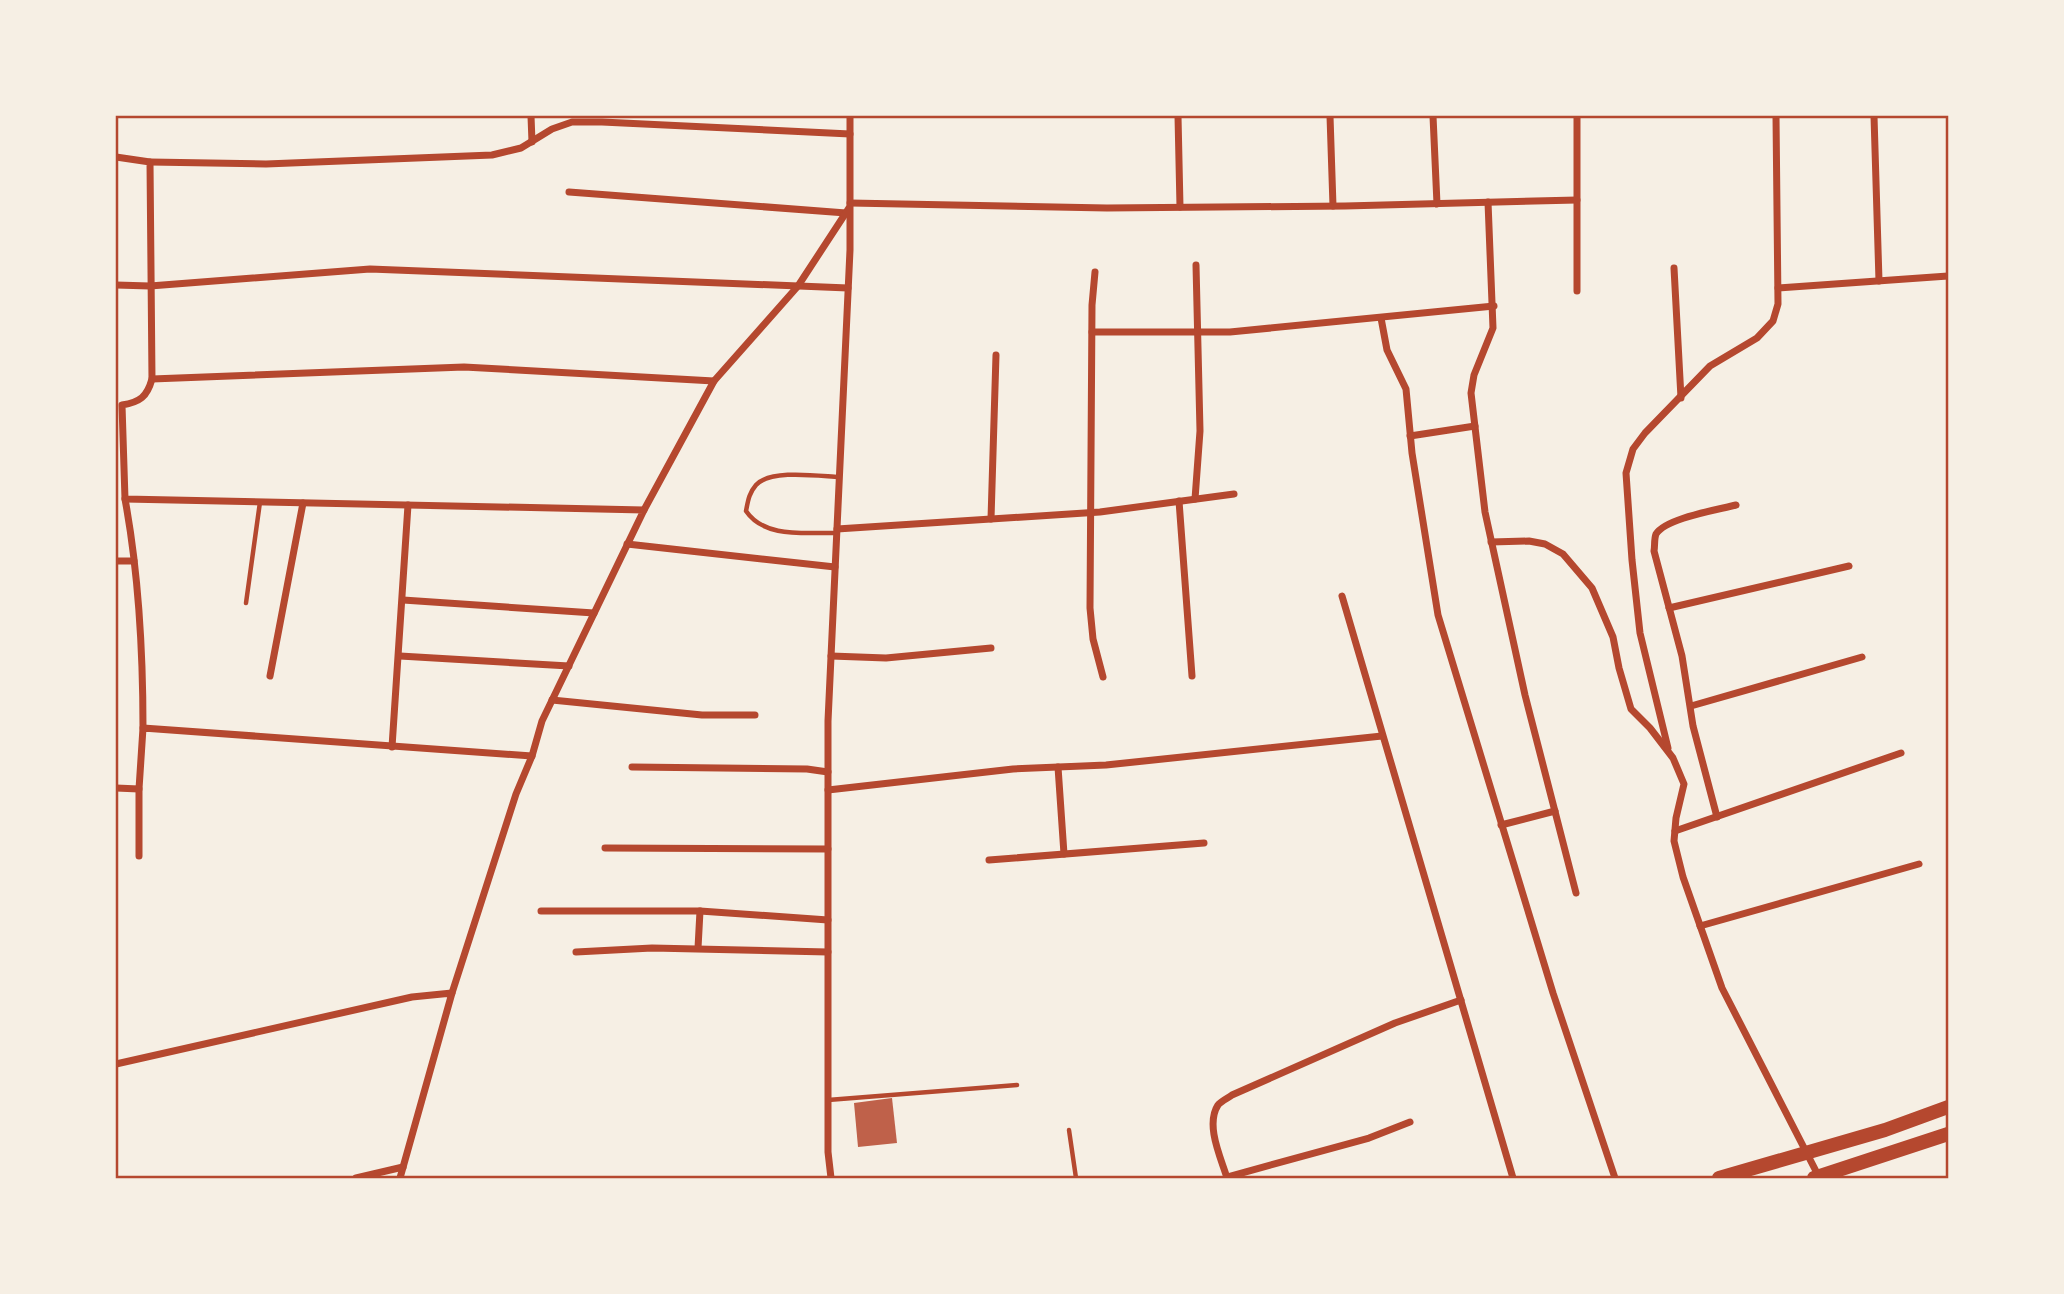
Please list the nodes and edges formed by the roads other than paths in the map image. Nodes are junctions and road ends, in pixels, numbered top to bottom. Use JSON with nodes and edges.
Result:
{"nodes":[{"id":1,"x":531,"y":116,"type":"edge"},
{"id":2,"x":850,"y":116,"type":"edge"},
{"id":3,"x":1178,"y":116,"type":"edge"},
{"id":4,"x":1330,"y":116,"type":"edge"},
{"id":5,"x":1433,"y":116,"type":"edge"},
{"id":6,"x":1577,"y":116,"type":"edge"},
{"id":7,"x":1776,"y":116,"type":"edge"},
{"id":8,"x":1874,"y":116,"type":"edge"},
{"id":9,"x":850,"y":134,"type":"junction"},
{"id":10,"x":531,"y":142,"type":"junction"},
{"id":11,"x":116,"y":157,"type":"edge"},
{"id":12,"x":150,"y":162,"type":"junction"},
{"id":13,"x":569,"y":192,"type":"dead end"},
{"id":14,"x":1577,"y":200,"type":"junction"},
{"id":15,"x":1488,"y":202,"type":"junction"},
{"id":16,"x":1437,"y":204,"type":"junction"},
{"id":17,"x":1333,"y":206,"type":"junction"},
{"id":18,"x":849,"y":207,"type":"junction"},
{"id":19,"x":1180,"y":207,"type":"junction"},
{"id":20,"x":1196,"y":265,"type":"dead end"},
{"id":21,"x":1674,"y":268,"type":"dead end"},
{"id":22,"x":1095,"y":272,"type":"dead end"},
{"id":23,"x":1948,"y":276,"type":"edge"},
{"id":24,"x":1879,"y":281,"type":"junction"},
{"id":25,"x":116,"y":285,"type":"edge"},
{"id":26,"x":150,"y":286,"type":"junction"},
{"id":27,"x":798,"y":286,"type":"junction"},
{"id":28,"x":848,"y":288,"type":"junction"},
{"id":29,"x":1778,"y":288,"type":"junction"},
{"id":30,"x":1577,"y":291,"type":"dead end"},
{"id":31,"x":1494,"y":306,"type":"junction"},
{"id":32,"x":1381,"y":318,"type":"junction"},
{"id":33,"x":1091,"y":332,"type":"junction"},
{"id":34,"x":1197,"y":332,"type":"junction"},
{"id":35,"x":996,"y":355,"type":"dead end"},
{"id":36,"x":152,"y":379,"type":"junction"},
{"id":37,"x":714,"y":381,"type":"junction"},
{"id":38,"x":1681,"y":398,"type":"junction"},
{"id":39,"x":119,"y":405,"type":"edge"},
{"id":40,"x":1475,"y":426,"type":"junction"},
{"id":41,"x":1410,"y":436,"type":"junction"},
{"id":42,"x":840,"y":477,"type":"junction"},
{"id":43,"x":1234,"y":494,"type":"dead end"},
{"id":44,"x":125,"y":499,"type":"junction"},
{"id":45,"x":1195,"y":499,"type":"junction"},
{"id":46,"x":1179,"y":501,"type":"junction"},
{"id":47,"x":260,"y":502,"type":"junction"},
{"id":48,"x":303,"y":503,"type":"junction"},
{"id":49,"x":408,"y":505,"type":"junction"},
{"id":50,"x":1736,"y":505,"type":"dead end"},
{"id":51,"x":643,"y":510,"type":"junction"},
{"id":52,"x":1089,"y":513,"type":"junction"},
{"id":53,"x":991,"y":519,"type":"junction"},
{"id":54,"x":837,"y":531,"type":"junction"},
{"id":55,"x":1491,"y":542,"type":"junction"},
{"id":56,"x":627,"y":544,"type":"junction"},
{"id":57,"x":116,"y":561,"type":"edge"},
{"id":58,"x":134,"y":561,"type":"junction"},
{"id":59,"x":1849,"y":566,"type":"dead end"},
{"id":60,"x":835,"y":567,"type":"junction"},
{"id":61,"x":1342,"y":596,"type":"dead end"},
{"id":62,"x":403,"y":600,"type":"junction"},
{"id":63,"x":246,"y":603,"type":"dead end"},
{"id":64,"x":1670,"y":608,"type":"junction"},
{"id":65,"x":594,"y":613,"type":"junction"},
{"id":66,"x":991,"y":649,"type":"dead end"},
{"id":67,"x":400,"y":656,"type":"junction"},
{"id":68,"x":831,"y":656,"type":"junction"},
{"id":69,"x":1862,"y":657,"type":"dead end"},
{"id":70,"x":569,"y":666,"type":"junction"},
{"id":71,"x":270,"y":676,"type":"dead end"},
{"id":72,"x":1192,"y":676,"type":"dead end"},
{"id":73,"x":1103,"y":677,"type":"dead end"},
{"id":74,"x":552,"y":700,"type":"junction"},
{"id":75,"x":1691,"y":706,"type":"junction"},
{"id":76,"x":755,"y":715,"type":"dead end"},
{"id":77,"x":143,"y":727,"type":"junction"},
{"id":78,"x":1382,"y":736,"type":"junction"},
{"id":79,"x":392,"y":747,"type":"junction"},
{"id":80,"x":1669,"y":752,"type":"junction"},
{"id":81,"x":1901,"y":754,"type":"dead end"},
{"id":82,"x":532,"y":756,"type":"junction"},
{"id":83,"x":632,"y":767,"type":"dead end"},
{"id":84,"x":1058,"y":767,"type":"junction"},
{"id":85,"x":828,"y":772,"type":"junction"},
{"id":86,"x":116,"y":788,"type":"edge"},
{"id":87,"x":139,"y":789,"type":"junction"},
{"id":88,"x":828,"y":790,"type":"junction"},
{"id":89,"x":1555,"y":811,"type":"junction"},
{"id":90,"x":1717,"y":817,"type":"junction"},
{"id":91,"x":1501,"y":825,"type":"junction"},
{"id":92,"x":1675,"y":831,"type":"junction"},
{"id":93,"x":1204,"y":843,"type":"dead end"},
{"id":94,"x":605,"y":848,"type":"dead end"},
{"id":95,"x":828,"y":849,"type":"junction"},
{"id":96,"x":1064,"y":854,"type":"junction"},
{"id":97,"x":139,"y":856,"type":"dead end"},
{"id":98,"x":989,"y":860,"type":"dead end"},
{"id":99,"x":1919,"y":864,"type":"dead end"},
{"id":100,"x":1576,"y":893,"type":"dead end"},
{"id":101,"x":541,"y":911,"type":"dead end"},
{"id":102,"x":700,"y":911,"type":"junction"},
{"id":103,"x":828,"y":920,"type":"junction"},
{"id":104,"x":1700,"y":926,"type":"junction"},
{"id":105,"x":698,"y":948,"type":"junction"},
{"id":106,"x":828,"y":952,"type":"junction"},
{"id":107,"x":576,"y":953,"type":"dead end"},
{"id":108,"x":452,"y":993,"type":"junction"},
{"id":109,"x":1461,"y":1000,"type":"junction"},
{"id":110,"x":116,"y":1064,"type":"edge"},
{"id":111,"x":1017,"y":1085,"type":"dead end"},
{"id":112,"x":828,"y":1100,"type":"junction"},
{"id":113,"x":1948,"y":1107,"type":"edge"},
{"id":114,"x":1410,"y":1122,"type":"dead end"},
{"id":115,"x":1069,"y":1129,"type":"dead end"},
{"id":116,"x":1948,"y":1134,"type":"edge"},
{"id":117,"x":1806,"y":1153,"type":"junction"},
{"id":118,"x":403,"y":1167,"type":"junction"},
{"id":119,"x":356,"y":1178,"type":"edge"},
{"id":120,"x":400,"y":1178,"type":"edge"},
{"id":121,"x":831,"y":1178,"type":"edge"},
{"id":122,"x":1076,"y":1178,"type":"edge"},
{"id":123,"x":1227,"y":1178,"type":"edge"},
{"id":124,"x":1513,"y":1178,"type":"edge"},
{"id":125,"x":1615,"y":1178,"type":"edge"},
{"id":126,"x":1719,"y":1178,"type":"edge"},
{"id":127,"x":1816,"y":1178,"type":"edge"}],
"edges":[{"from":1,"to":10,"type":"street"},
{"from":2,"to":9,"type":"street"},
{"from":3,"to":19,"type":"street"},
{"from":4,"to":17,"type":"street"},
{"from":5,"to":16,"type":"street"},
{"from":6,"to":14,"type":"street"},
{"from":7,"to":29,"type":"street"},
{"from":8,"to":24,"type":"street"},
{"from":9,"to":10,"type":"street"},
{"from":9,"to":18,"type":"street"},
{"from":10,"to":12,"type":"street"},
{"from":11,"to":12,"type":"street"},
{"from":12,"to":26,"type":"street"},
{"from":13,"to":18,"type":"street"},
{"from":14,"to":15,"type":"street"},
{"from":14,"to":30,"type":"street"},
{"from":15,"to":16,"type":"street"},
{"from":15,"to":31,"type":"street"},
{"from":16,"to":17,"type":"street"},
{"from":17,"to":19,"type":"street"},
{"from":18,"to":19,"type":"street"},
{"from":18,"to":27,"type":"street"},
{"from":18,"to":28,"type":"street"},
{"from":20,"to":34,"type":"street"},
{"from":21,"to":38,"type":"street"},
{"from":22,"to":33,"type":"street"},
{"from":23,"to":24,"type":"street"},
{"from":24,"to":29,"type":"street"},
{"from":25,"to":26,"type":"street"},
{"from":26,"to":27,"type":"street"},
{"from":26,"to":36,"type":"street"},
{"from":27,"to":28,"type":"street"},
{"from":27,"to":37,"type":"street"},
{"from":28,"to":42,"type":"street"},
{"from":29,"to":38,"type":"street"},
{"from":31,"to":32,"type":"street"},
{"from":31,"to":40,"type":"street"},
{"from":32,"to":34,"type":"street"},
{"from":32,"to":41,"type":"street"},
{"from":33,"to":34,"type":"street"},
{"from":33,"to":52,"type":"street"},
{"from":34,"to":45,"type":"street"},
{"from":35,"to":53,"type":"street"},
{"from":36,"to":37,"type":"street"},
{"from":36,"to":39,"type":"street"},
{"from":37,"to":51,"type":"street"},
{"from":38,"to":80,"type":"street"},
{"from":39,"to":44,"type":"street"},
{"from":40,"to":41,"type":"street"},
{"from":40,"to":55,"type":"street"},
{"from":41,"to":91,"type":"street"},
{"from":42,"to":54,"type":"street"},
{"from":42,"to":54,"type":"lane"},
{"from":43,"to":45,"type":"street"},
{"from":44,"to":47,"type":"street"},
{"from":44,"to":58,"type":"street"},
{"from":45,"to":46,"type":"street"},
{"from":46,"to":52,"type":"street"},
{"from":46,"to":72,"type":"street"},
{"from":47,"to":48,"type":"street"},
{"from":47,"to":63,"type":"lane"},
{"from":48,"to":49,"type":"street"},
{"from":48,"to":71,"type":"street"},
{"from":49,"to":51,"type":"street"},
{"from":49,"to":62,"type":"street"},
{"from":50,"to":64,"type":"street"},
{"from":51,"to":56,"type":"street"},
{"from":52,"to":53,"type":"street"},
{"from":52,"to":73,"type":"street"},
{"from":53,"to":54,"type":"street"},
{"from":54,"to":60,"type":"street"},
{"from":55,"to":80,"type":"street"},
{"from":55,"to":89,"type":"street"},
{"from":56,"to":60,"type":"street"},
{"from":56,"to":65,"type":"street"},
{"from":57,"to":58,"type":"street"},
{"from":58,"to":77,"type":"street"},
{"from":59,"to":64,"type":"street"},
{"from":60,"to":68,"type":"street"},
{"from":61,"to":78,"type":"street"},
{"from":62,"to":65,"type":"street"},
{"from":62,"to":67,"type":"street"},
{"from":64,"to":75,"type":"street"},
{"from":65,"to":70,"type":"street"},
{"from":66,"to":68,"type":"street"},
{"from":67,"to":70,"type":"street"},
{"from":67,"to":79,"type":"street"},
{"from":68,"to":85,"type":"street"},
{"from":69,"to":75,"type":"street"},
{"from":70,"to":74,"type":"street"},
{"from":74,"to":76,"type":"street"},
{"from":74,"to":82,"type":"street"},
{"from":75,"to":90,"type":"street"},
{"from":77,"to":79,"type":"street"},
{"from":77,"to":87,"type":"street"},
{"from":78,"to":84,"type":"street"},
{"from":78,"to":109,"type":"street"},
{"from":79,"to":82,"type":"street"},
{"from":80,"to":92,"type":"street"},
{"from":81,"to":90,"type":"street"},
{"from":82,"to":108,"type":"street"},
{"from":83,"to":85,"type":"street"},
{"from":84,"to":88,"type":"street"},
{"from":84,"to":96,"type":"street"},
{"from":85,"to":88,"type":"street"},
{"from":86,"to":87,"type":"street"},
{"from":87,"to":97,"type":"street"},
{"from":88,"to":95,"type":"street"},
{"from":89,"to":91,"type":"street"},
{"from":89,"to":100,"type":"street"},
{"from":90,"to":92,"type":"street"},
{"from":91,"to":125,"type":"street"},
{"from":92,"to":104,"type":"street"},
{"from":93,"to":96,"type":"street"},
{"from":94,"to":95,"type":"street"},
{"from":95,"to":103,"type":"street"},
{"from":96,"to":98,"type":"street"},
{"from":99,"to":104,"type":"street"},
{"from":101,"to":102,"type":"street"},
{"from":102,"to":103,"type":"street"},
{"from":102,"to":105,"type":"street"},
{"from":103,"to":106,"type":"street"},
{"from":104,"to":117,"type":"street"},
{"from":105,"to":106,"type":"street"},
{"from":105,"to":107,"type":"street"},
{"from":106,"to":112,"type":"street"},
{"from":108,"to":110,"type":"street"},
{"from":108,"to":118,"type":"street"},
{"from":109,"to":123,"type":"street"},
{"from":109,"to":124,"type":"street"},
{"from":111,"to":112,"type":"lane"},
{"from":112,"to":121,"type":"street"},
{"from":113,"to":117,"type":"main road"},
{"from":114,"to":123,"type":"street"},
{"from":115,"to":122,"type":"lane"},
{"from":116,"to":127,"type":"main road"},
{"from":117,"to":126,"type":"main road"},
{"from":117,"to":127,"type":"street"},
{"from":118,"to":119,"type":"street"},
{"from":118,"to":120,"type":"street"}]}
